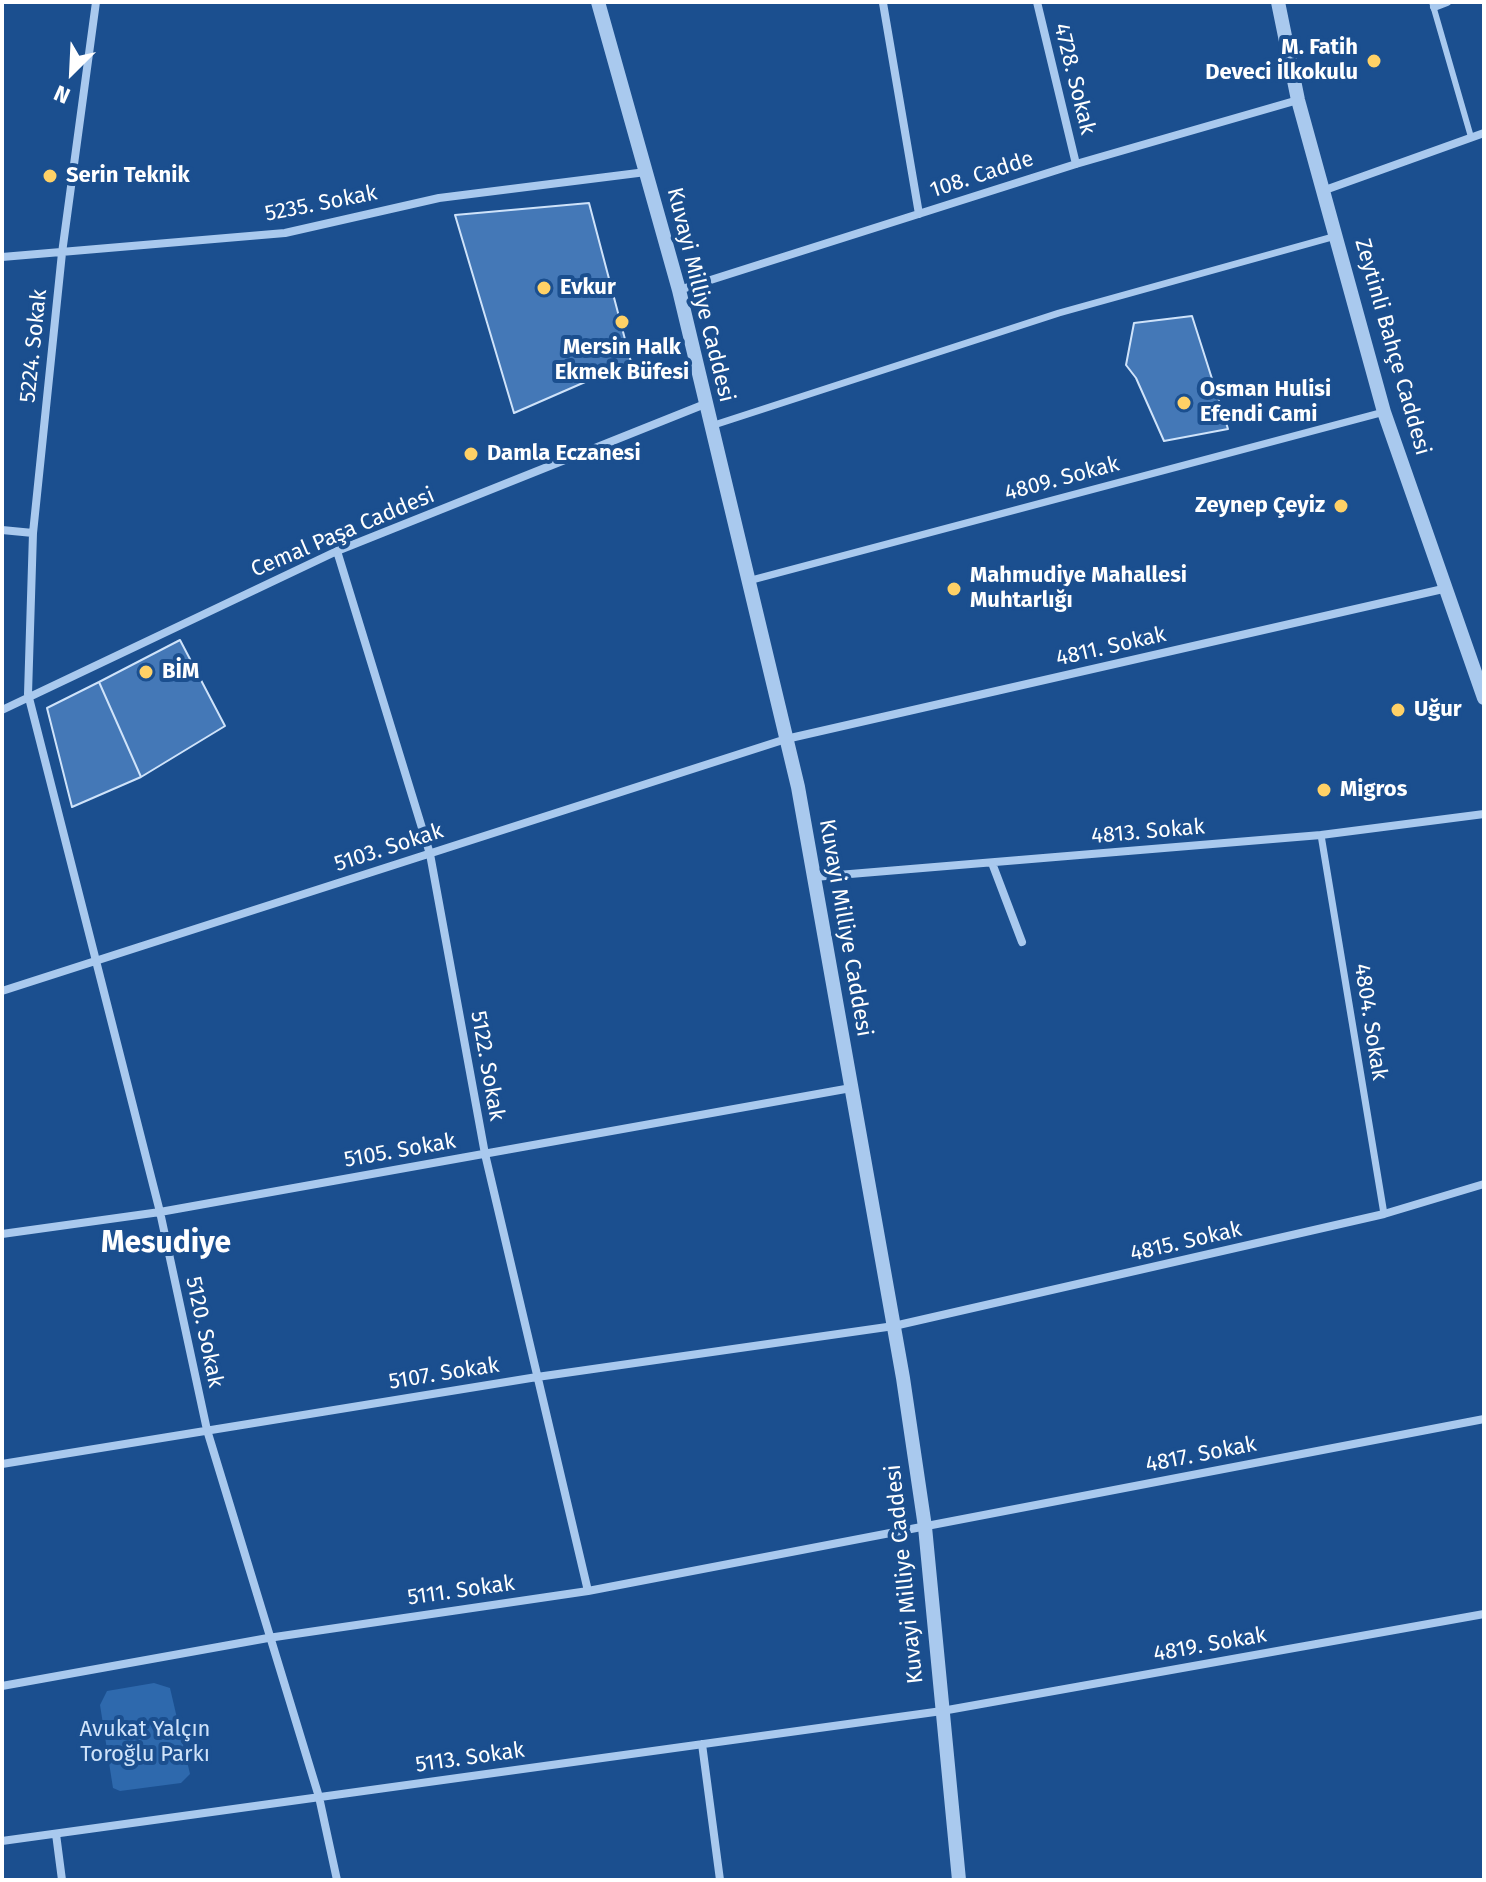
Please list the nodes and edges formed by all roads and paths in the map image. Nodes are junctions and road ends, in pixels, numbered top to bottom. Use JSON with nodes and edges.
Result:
{"nodes":[{"id":1,"x":96,"y":2,"type":"edge"},
{"id":2,"x":598,"y":2,"type":"edge"},
{"id":3,"x":1037,"y":2,"type":"edge"},
{"id":4,"x":1278,"y":2,"type":"edge"},
{"id":5,"x":1447,"y":2,"type":"edge"},
{"id":6,"x":883,"y":3,"type":"edge"},
{"id":7,"x":1433,"y":4,"type":"edge"},
{"id":8,"x":1298,"y":100,"type":"junction"},
{"id":9,"x":1484,"y":133,"type":"edge"},
{"id":10,"x":1471,"y":137,"type":"junction"},
{"id":11,"x":1076,"y":164,"type":"junction"},
{"id":12,"x":646,"y":172,"type":"junction"},
{"id":13,"x":1325,"y":190,"type":"junction"},
{"id":14,"x":919,"y":214,"type":"junction"},
{"id":15,"x":1337,"y":236,"type":"junction"},
{"id":16,"x":62,"y":253,"type":"junction"},
{"id":17,"x":2,"y":257,"type":"edge"},
{"id":18,"x":679,"y":290,"type":"junction"},
{"id":19,"x":705,"y":404,"type":"junction"},
{"id":20,"x":1384,"y":412,"type":"junction"},
{"id":21,"x":711,"y":426,"type":"junction"},
{"id":22,"x":2,"y":530,"type":"edge"},
{"id":23,"x":33,"y":533,"type":"junction"},
{"id":24,"x":337,"y":551,"type":"junction"},
{"id":25,"x":748,"y":581,"type":"junction"},
{"id":26,"x":1443,"y":589,"type":"junction"},
{"id":27,"x":28,"y":694,"type":"junction"},
{"id":28,"x":1484,"y":698,"type":"edge"},
{"id":29,"x":2,"y":710,"type":"edge"},
{"id":30,"x":786,"y":739,"type":"junction"},
{"id":31,"x":1484,"y":814,"type":"edge"},
{"id":32,"x":1321,"y":835,"type":"junction"},
{"id":33,"x":430,"y":854,"type":"junction"},
{"id":34,"x":992,"y":863,"type":"junction"},
{"id":35,"x":814,"y":877,"type":"junction"},
{"id":36,"x":1022,"y":942,"type":"dead end"},
{"id":37,"x":94,"y":962,"type":"junction"},
{"id":38,"x":2,"y":991,"type":"edge"},
{"id":39,"x":851,"y":1088,"type":"junction"},
{"id":40,"x":485,"y":1154,"type":"junction"},
{"id":41,"x":1484,"y":1184,"type":"edge"},
{"id":42,"x":160,"y":1212,"type":"junction"},
{"id":43,"x":1384,"y":1214,"type":"junction"},
{"id":44,"x":2,"y":1234,"type":"edge"},
{"id":45,"x":894,"y":1326,"type":"junction"},
{"id":46,"x":537,"y":1377,"type":"junction"},
{"id":47,"x":1484,"y":1419,"type":"edge"},
{"id":48,"x":207,"y":1430,"type":"junction"},
{"id":49,"x":2,"y":1464,"type":"edge"},
{"id":50,"x":925,"y":1527,"type":"junction"},
{"id":51,"x":588,"y":1591,"type":"junction"},
{"id":52,"x":1484,"y":1614,"type":"edge"},
{"id":53,"x":268,"y":1638,"type":"junction"},
{"id":54,"x":2,"y":1686,"type":"edge"},
{"id":55,"x":942,"y":1711,"type":"junction"},
{"id":56,"x":702,"y":1744,"type":"junction"},
{"id":57,"x":319,"y":1797,"type":"junction"},
{"id":58,"x":56,"y":1834,"type":"junction"},
{"id":59,"x":2,"y":1841,"type":"edge"},
{"id":60,"x":62,"y":1880,"type":"edge"},
{"id":61,"x":337,"y":1880,"type":"edge"},
{"id":62,"x":720,"y":1880,"type":"edge"},
{"id":63,"x":959,"y":1880,"type":"edge"}],
"edges":[{"from":1,"to":16,"type":"street","name":"5224. Sokak"},
{"from":2,"to":12,"type":"street","name":"Kuvayi Milliye Caddesi"},
{"from":3,"to":11,"type":"street","name":"4728. Sokak"},
{"from":4,"to":8,"type":"street","name":"Zeytinli Bahçe Caddesi"},
{"from":5,"to":7,"type":"street"},
{"from":6,"to":14,"type":"street"},
{"from":7,"to":10,"type":"lane"},
{"from":8,"to":11,"type":"street","name":"108. Cadde"},
{"from":8,"to":13,"type":"street","name":"Zeytinli Bahçe Caddesi"},
{"from":9,"to":10,"type":"street"},
{"from":10,"to":13,"type":"street"},
{"from":11,"to":14,"type":"street","name":"108. Cadde"},
{"from":12,"to":16,"type":"street","name":"5235. Sokak"},
{"from":12,"to":18,"type":"street","name":"Kuvayi Milliye Caddesi"},
{"from":13,"to":15,"type":"street","name":"Zeytinli Bahçe Caddesi"},
{"from":14,"to":18,"type":"street","name":"108. Cadde"},
{"from":15,"to":20,"type":"street","name":"Zeytinli Bahçe Caddesi"},
{"from":15,"to":21,"type":"street"},
{"from":16,"to":17,"type":"street","name":"5235. Sokak"},
{"from":16,"to":23,"type":"street","name":"5224. Sokak"},
{"from":18,"to":19,"type":"street","name":"Kuvayi Milliye Caddesi"},
{"from":19,"to":21,"type":"street","name":"Kuvayi Milliye Caddesi"},
{"from":19,"to":24,"type":"street","name":"Cemal Paşa Caddesi"},
{"from":20,"to":25,"type":"street","name":"4809. Sokak"},
{"from":20,"to":26,"type":"street","name":"Zeytinli Bahçe Caddesi"},
{"from":21,"to":25,"type":"street","name":"Kuvayi Milliye Caddesi"},
{"from":22,"to":23,"type":"street"},
{"from":23,"to":27,"type":"street","name":"5224. Sokak"},
{"from":24,"to":27,"type":"street","name":"Cemal Paşa Caddesi"},
{"from":24,"to":33,"type":"street","name":"5122. Sokak"},
{"from":25,"to":30,"type":"street","name":"Kuvayi Milliye Caddesi"},
{"from":26,"to":28,"type":"street","name":"Zeytinli Bahçe Caddesi"},
{"from":26,"to":30,"type":"street","name":"4811. Sokak"},
{"from":27,"to":29,"type":"street","name":"Cemal Paşa Caddesi"},
{"from":27,"to":37,"type":"street","name":"5120. Sokak"},
{"from":30,"to":33,"type":"street","name":"5103. Sokak"},
{"from":30,"to":35,"type":"street","name":"Kuvayi Milliye Caddesi"},
{"from":31,"to":32,"type":"street","name":"4813. Sokak"},
{"from":32,"to":34,"type":"street","name":"4813. Sokak"},
{"from":32,"to":43,"type":"street","name":"4804. Sokak"},
{"from":33,"to":37,"type":"street","name":"5103. Sokak"},
{"from":33,"to":40,"type":"street","name":"5122. Sokak"},
{"from":34,"to":35,"type":"street","name":"4813. Sokak"},
{"from":34,"to":36,"type":"street"},
{"from":35,"to":39,"type":"street","name":"Kuvayi Milliye Caddesi"},
{"from":37,"to":38,"type":"street","name":"5103. Sokak"},
{"from":37,"to":42,"type":"street","name":"5120. Sokak"},
{"from":39,"to":40,"type":"street","name":"5105. Sokak"},
{"from":39,"to":45,"type":"street","name":"Kuvayi Milliye Caddesi"},
{"from":40,"to":42,"type":"street","name":"5105. Sokak"},
{"from":40,"to":46,"type":"street","name":"5122. Sokak"},
{"from":41,"to":43,"type":"street","name":"4815. Sokak"},
{"from":42,"to":44,"type":"street","name":"5105. Sokak"},
{"from":42,"to":48,"type":"street","name":"5120. Sokak"},
{"from":43,"to":45,"type":"street","name":"4815. Sokak"},
{"from":45,"to":46,"type":"street","name":"5107. Sokak"},
{"from":45,"to":50,"type":"street","name":"Kuvayi Milliye Caddesi"},
{"from":46,"to":48,"type":"street","name":"5107. Sokak"},
{"from":46,"to":51,"type":"street","name":"5122. Sokak"},
{"from":47,"to":50,"type":"street","name":"4817. Sokak"},
{"from":48,"to":49,"type":"street","name":"5107. Sokak"},
{"from":48,"to":53,"type":"street","name":"5120. Sokak"},
{"from":50,"to":51,"type":"street","name":"5111. Sokak"},
{"from":50,"to":55,"type":"street","name":"Kuvayi Milliye Caddesi"},
{"from":51,"to":53,"type":"street","name":"5111. Sokak"},
{"from":52,"to":55,"type":"street","name":"4819. Sokak"},
{"from":53,"to":54,"type":"street","name":"5111. Sokak"},
{"from":53,"to":57,"type":"street","name":"5120. Sokak"},
{"from":55,"to":56,"type":"street","name":"5113. Sokak"},
{"from":55,"to":63,"type":"street","name":"Kuvayi Milliye Caddesi"},
{"from":56,"to":57,"type":"street","name":"5113. Sokak"},
{"from":56,"to":62,"type":"street"},
{"from":57,"to":58,"type":"street","name":"5113. Sokak"},
{"from":57,"to":61,"type":"street","name":"5120. Sokak"},
{"from":58,"to":59,"type":"street","name":"5113. Sokak"},
{"from":58,"to":60,"type":"street"}]}
